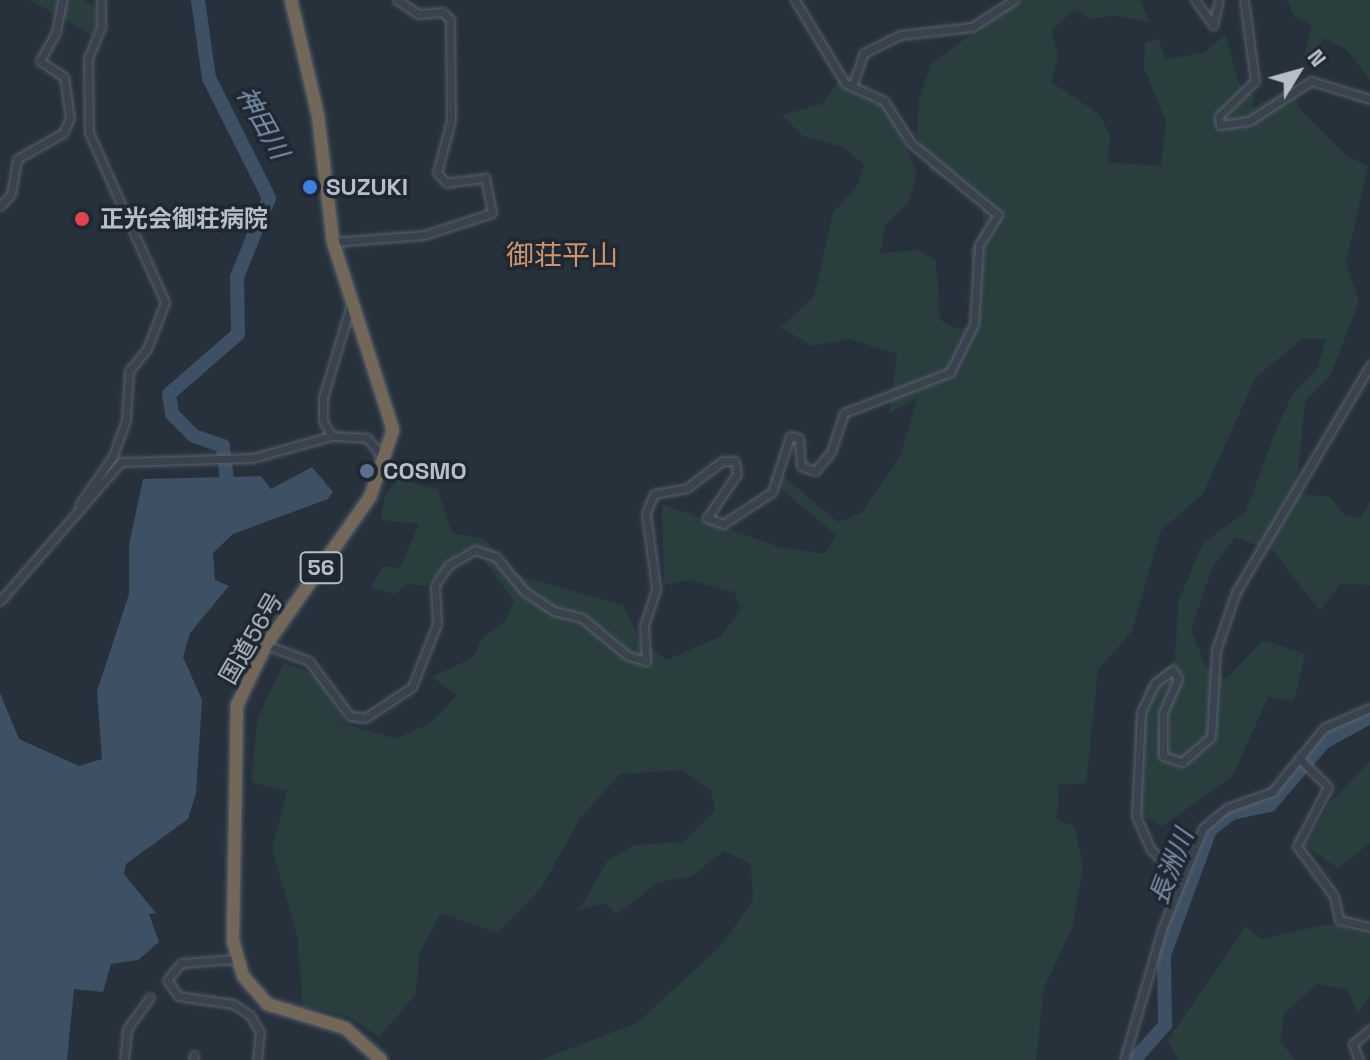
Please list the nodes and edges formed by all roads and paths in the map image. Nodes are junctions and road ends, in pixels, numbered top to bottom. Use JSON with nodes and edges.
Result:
{"nodes":[{"id":1,"x":62,"y":0,"type":"edge"},
{"id":2,"x":101,"y":0,"type":"edge"},
{"id":3,"x":291,"y":0,"type":"edge"},
{"id":4,"x":397,"y":0,"type":"edge"},
{"id":5,"x":795,"y":0,"type":"edge"},
{"id":6,"x":1014,"y":0,"type":"edge"},
{"id":7,"x":1195,"y":0,"type":"edge"},
{"id":8,"x":1219,"y":0,"type":"edge"},
{"id":9,"x":1244,"y":0,"type":"edge"},
{"id":10,"x":852,"y":87,"type":"junction"},
{"id":11,"x":1370,"y":99,"type":"edge"},
{"id":12,"x":0,"y":206,"type":"edge"},
{"id":13,"x":333,"y":242,"type":"junction"},
{"id":14,"x":351,"y":304,"type":"junction"},
{"id":15,"x":1370,"y":365,"type":"edge"},
{"id":16,"x":332,"y":436,"type":"junction"},
{"id":17,"x":387,"y":461,"type":"junction"},
{"id":18,"x":79,"y":505,"type":"junction"},
{"id":19,"x":0,"y":601,"type":"edge"},
{"id":20,"x":266,"y":645,"type":"junction"},
{"id":21,"x":1370,"y":708,"type":"edge"},
{"id":22,"x":1299,"y":758,"type":"junction"},
{"id":23,"x":1181,"y":877,"type":"junction"},
{"id":24,"x":1370,"y":927,"type":"edge"},
{"id":25,"x":236,"y":959,"type":"junction"},
{"id":26,"x":150,"y":997,"type":"dead end"},
{"id":27,"x":1370,"y":1029,"type":"edge"},
{"id":28,"x":124,"y":1060,"type":"edge"},
{"id":29,"x":257,"y":1060,"type":"edge"},
{"id":30,"x":381,"y":1060,"type":"edge"},
{"id":31,"x":1124,"y":1060,"type":"edge"},
{"id":32,"x":1359,"y":1060,"type":"edge"}],
"edges":[{"from":1,"to":12,"type":"street"},
{"from":2,"to":18,"type":"street"},
{"from":3,"to":13,"type":"highway","name":"国道56号","number":"56"},
{"from":4,"to":13,"type":"street"},
{"from":5,"to":10,"type":"street"},
{"from":6,"to":10,"type":"street"},
{"from":7,"to":8,"type":"street"},
{"from":9,"to":11,"type":"street"},
{"from":10,"to":20,"type":"street"},
{"from":13,"to":14,"type":"highway","name":"国道56号","number":"56"},
{"from":14,"to":16,"type":"street"},
{"from":14,"to":17,"type":"highway","name":"国道56号","number":"56"},
{"from":15,"to":23,"type":"street"},
{"from":16,"to":17,"type":"street"},
{"from":16,"to":18,"type":"street"},
{"from":17,"to":20,"type":"highway","name":"国道56号","number":"56"},
{"from":18,"to":19,"type":"street"},
{"from":20,"to":25,"type":"highway","name":"国道56号","number":"56"},
{"from":21,"to":22,"type":"street"},
{"from":22,"to":23,"type":"street"},
{"from":22,"to":24,"type":"street"},
{"from":23,"to":31,"type":"street"},
{"from":25,"to":29,"type":"street"},
{"from":25,"to":30,"type":"highway"},
{"from":26,"to":28,"type":"street"},
{"from":27,"to":32,"type":"street"}]}
